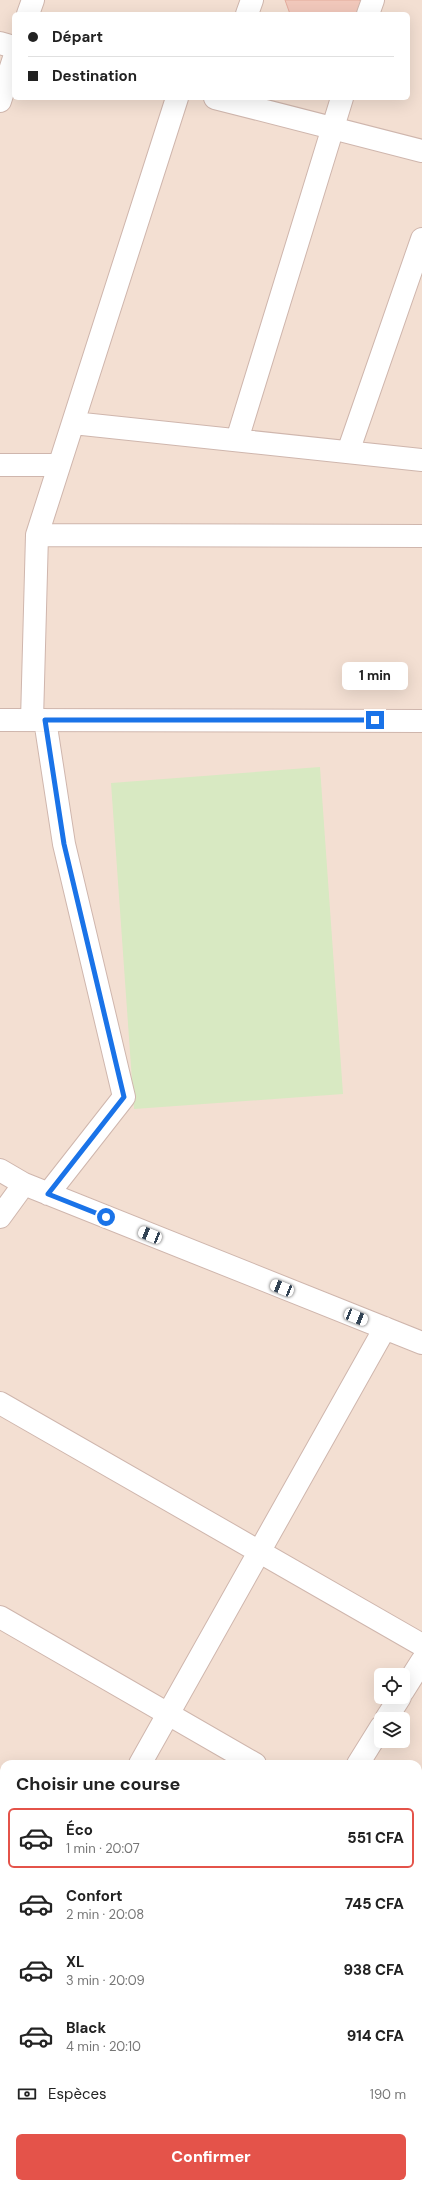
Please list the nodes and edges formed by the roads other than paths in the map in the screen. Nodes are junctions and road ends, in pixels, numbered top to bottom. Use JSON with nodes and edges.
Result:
{"nodes":[{"id":1,"x":33,"y":0,"type":"edge"},
{"id":2,"x":252,"y":0,"type":"edge"},
{"id":3,"x":373,"y":0,"type":"edge"},
{"id":4,"x":29,"y":12,"type":"edge"},
{"id":5,"x":248,"y":12,"type":"edge"},
{"id":6,"x":369,"y":12,"type":"edge"},
{"id":7,"x":0,"y":43,"type":"edge"},
{"id":8,"x":12,"y":46,"type":"edge"},
{"id":9,"x":12,"y":64,"type":"edge"},
{"id":10,"x":176,"y":100,"type":"edge"},
{"id":11,"x":226,"y":100,"type":"edge"},
{"id":12,"x":341,"y":100,"type":"edge"},
{"id":13,"x":0,"y":101,"type":"edge"},
{"id":14,"x":333,"y":128,"type":"junction"},
{"id":15,"x":422,"y":151,"type":"edge"},
{"id":16,"x":422,"y":239,"type":"edge"},
{"id":17,"x":73,"y":423,"type":"junction"},
{"id":18,"x":237,"y":440,"type":"junction"},
{"id":19,"x":348,"y":452,"type":"junction"},
{"id":20,"x":422,"y":460,"type":"edge"},
{"id":21,"x":0,"y":465,"type":"edge"},
{"id":22,"x":59,"y":465,"type":"junction"},
{"id":23,"x":37,"y":535,"type":"junction"},
{"id":24,"x":422,"y":536,"type":"edge"},
{"id":25,"x":0,"y":720,"type":"edge"},
{"id":26,"x":38,"y":720,"type":"junction"},
{"id":27,"x":422,"y":720,"type":"edge"},
{"id":28,"x":0,"y":1170,"type":"edge"},
{"id":29,"x":24,"y":1184,"type":"junction"},
{"id":30,"x":48,"y":1194,"type":"junction"},
{"id":31,"x":0,"y":1217,"type":"edge"},
{"id":32,"x":385,"y":1328,"type":"junction"},
{"id":33,"x":422,"y":1343,"type":"edge"},
{"id":34,"x":0,"y":1403,"type":"edge"},
{"id":35,"x":260,"y":1552,"type":"junction"},
{"id":36,"x":0,"y":1617,"type":"edge"},
{"id":37,"x":422,"y":1645,"type":"edge"},
{"id":38,"x":422,"y":1661,"type":"edge"},
{"id":39,"x":410,"y":1680,"type":"edge"},
{"id":40,"x":168,"y":1714,"type":"junction"},
{"id":41,"x":374,"y":1738,"type":"edge"},
{"id":42,"x":142,"y":1760,"type":"edge"},
{"id":43,"x":248,"y":1760,"type":"edge"},
{"id":44,"x":360,"y":1760,"type":"edge"}],
"edges":[{"from":1,"to":4,"type":"street"},
{"from":2,"to":5,"type":"street"},
{"from":3,"to":6,"type":"street"},
{"from":7,"to":8,"type":"street"},
{"from":9,"to":13,"type":"street"},
{"from":10,"to":17,"type":"street"},
{"from":11,"to":14,"type":"street"},
{"from":12,"to":14,"type":"street"},
{"from":14,"to":15,"type":"street"},
{"from":14,"to":18,"type":"street"},
{"from":16,"to":19,"type":"street"},
{"from":17,"to":18,"type":"street"},
{"from":17,"to":22,"type":"street"},
{"from":18,"to":19,"type":"street"},
{"from":19,"to":20,"type":"street"},
{"from":21,"to":22,"type":"street"},
{"from":22,"to":23,"type":"street"},
{"from":23,"to":24,"type":"street"},
{"from":23,"to":26,"type":"street"},
{"from":25,"to":26,"type":"street"},
{"from":26,"to":27,"type":"street"},
{"from":26,"to":30,"type":"street"},
{"from":28,"to":29,"type":"street"},
{"from":29,"to":30,"type":"street"},
{"from":29,"to":31,"type":"street"},
{"from":30,"to":32,"type":"street"},
{"from":32,"to":33,"type":"street"},
{"from":32,"to":35,"type":"street"},
{"from":34,"to":35,"type":"street"},
{"from":35,"to":37,"type":"street"},
{"from":35,"to":40,"type":"street"},
{"from":36,"to":40,"type":"street"},
{"from":38,"to":39,"type":"street"},
{"from":40,"to":42,"type":"street"},
{"from":40,"to":43,"type":"street"},
{"from":41,"to":44,"type":"street"}]}
